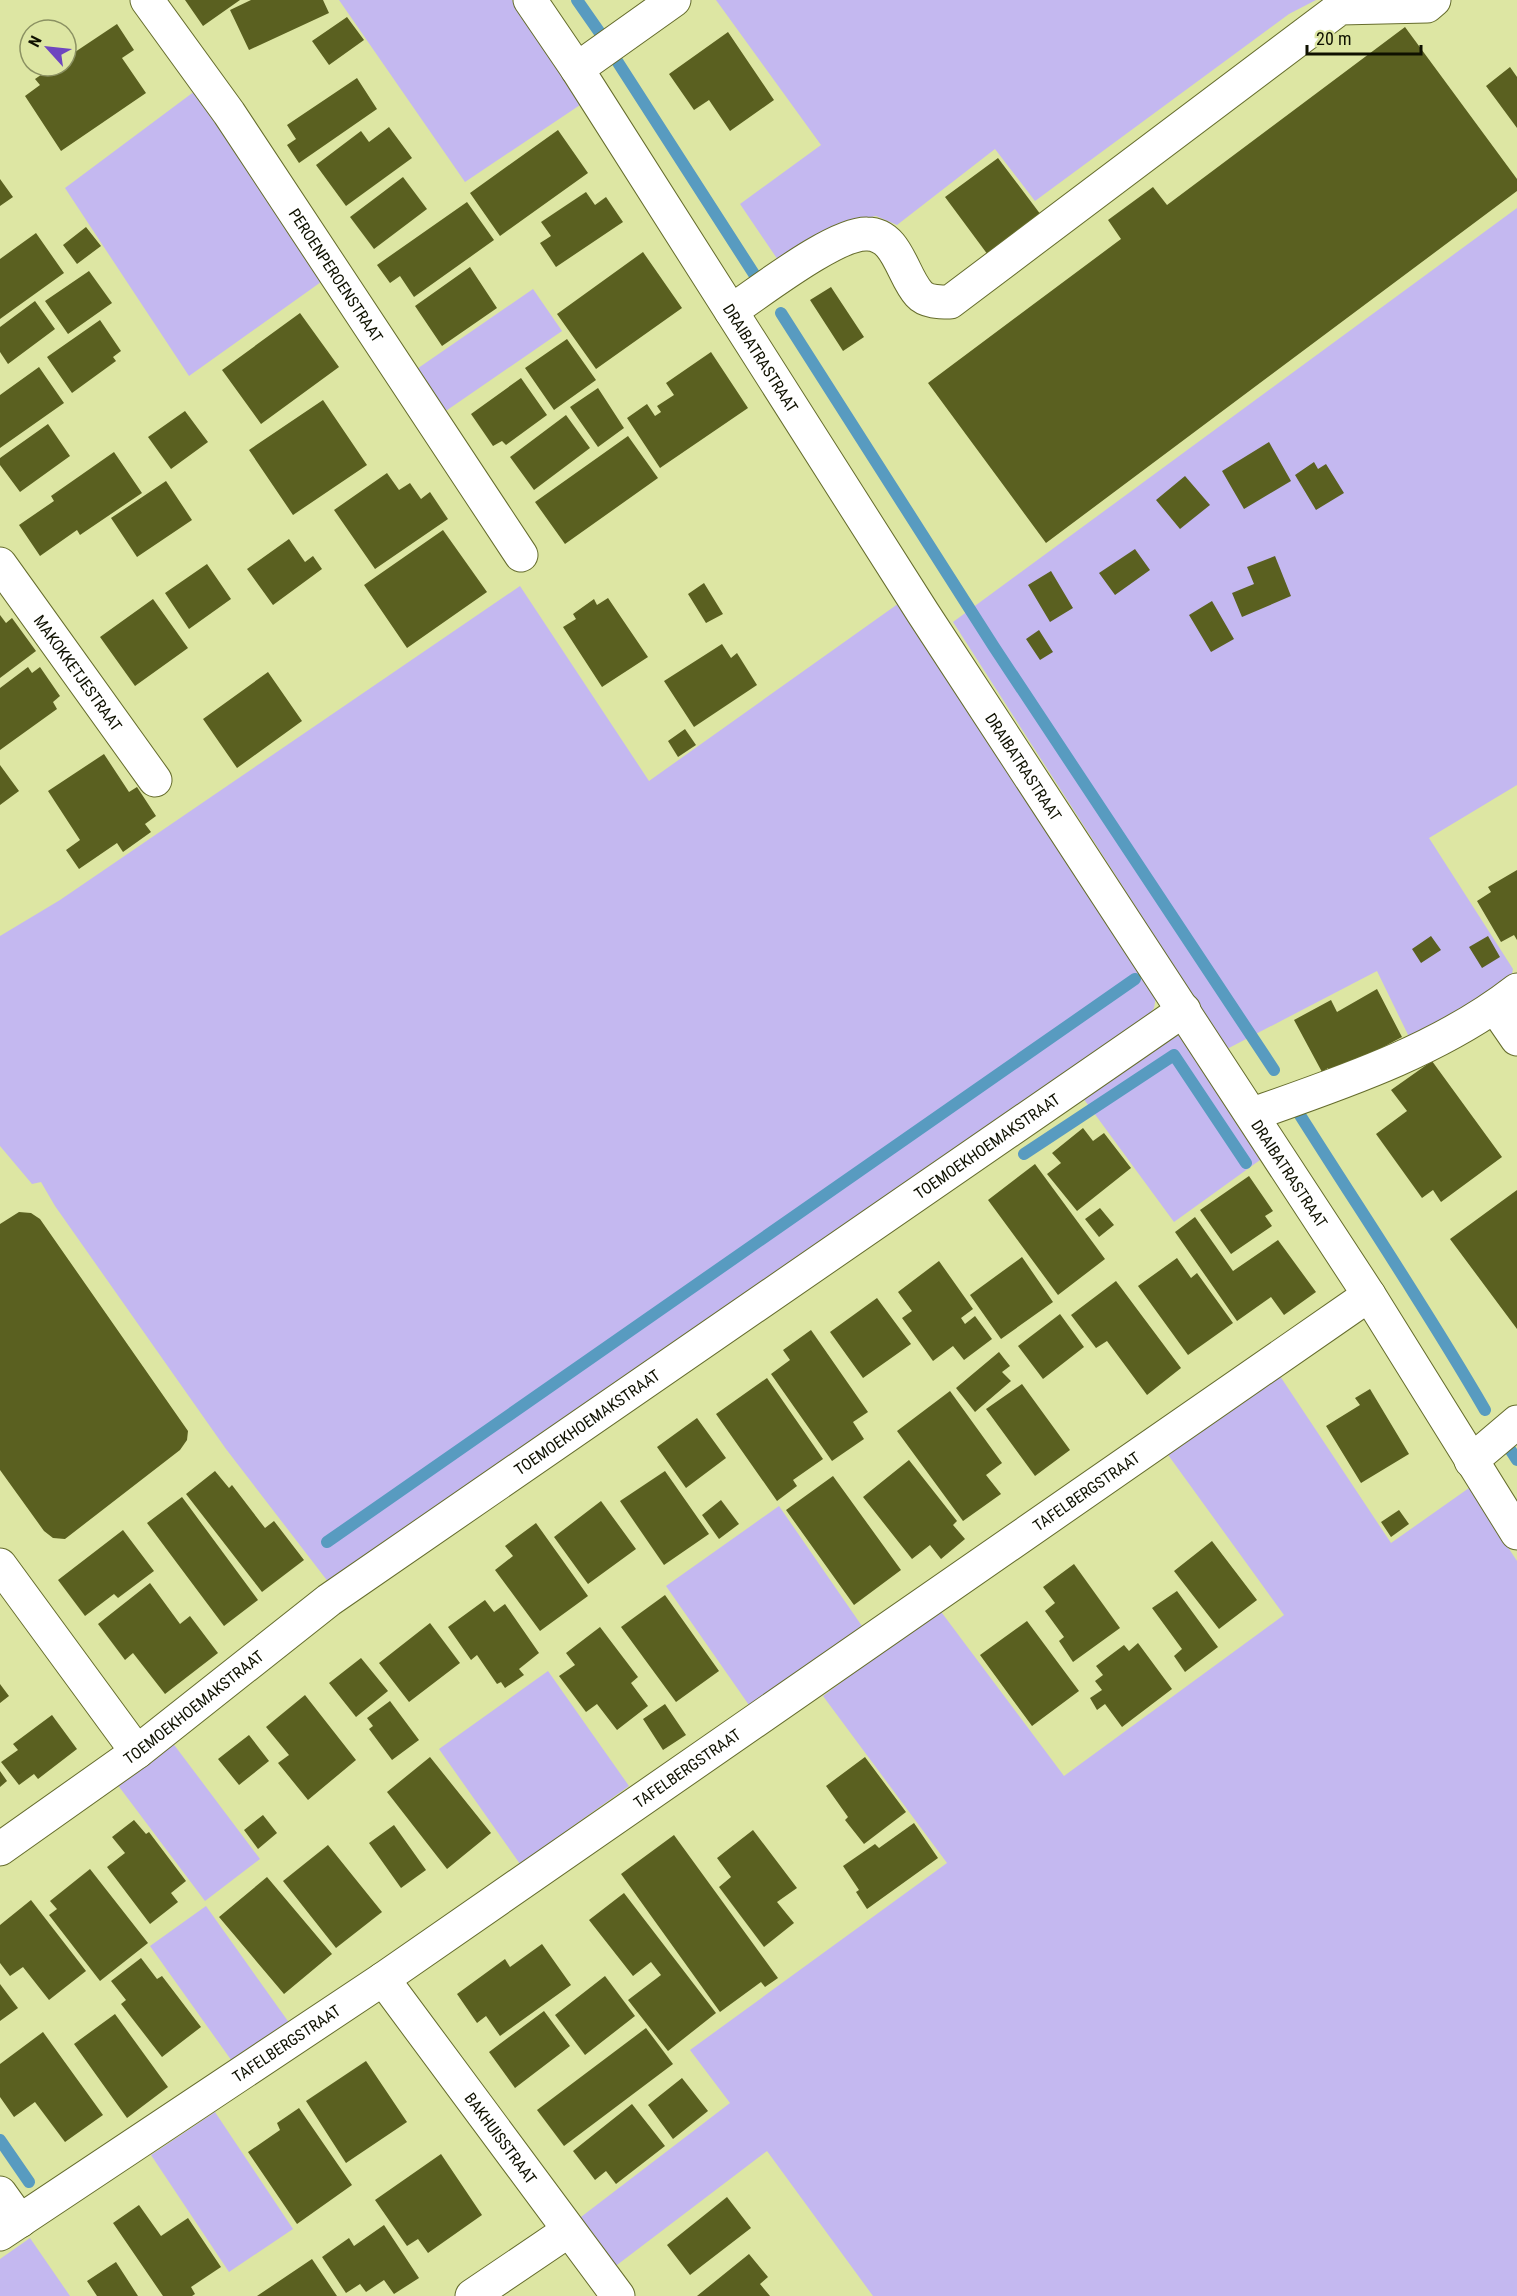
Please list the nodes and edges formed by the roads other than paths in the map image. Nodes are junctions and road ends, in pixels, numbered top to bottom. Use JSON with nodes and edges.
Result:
{"nodes":[{"id":1,"x":147,"y":0,"type":"edge"},
{"id":2,"x":530,"y":0,"type":"edge"},
{"id":3,"x":674,"y":0,"type":"edge"},
{"id":4,"x":1434,"y":0,"type":"edge"},
{"id":5,"x":577,"y":69,"type":"junction"},
{"id":6,"x":731,"y":311,"type":"junction"},
{"id":7,"x":521,"y":555,"type":"dead end"},
{"id":8,"x":0,"y":564,"type":"edge"},
{"id":9,"x":155,"y":780,"type":"dead end"},
{"id":10,"x":1506,"y":999,"type":"edge"},
{"id":11,"x":1184,"y":1010,"type":"junction"},
{"id":12,"x":1517,"y":1039,"type":"edge"},
{"id":13,"x":1253,"y":1114,"type":"junction"},
{"id":14,"x":1369,"y":1295,"type":"junction"},
{"id":15,"x":1517,"y":1422,"type":"edge"},
{"id":16,"x":1471,"y":1461,"type":"junction"},
{"id":17,"x":1517,"y":1533,"type":"edge"},
{"id":18,"x":0,"y":1565,"type":"edge"},
{"id":19,"x":137,"y":1752,"type":"junction"},
{"id":20,"x":0,"y":1849,"type":"edge"},
{"id":21,"x":383,"y":1979,"type":"junction"},
{"id":22,"x":0,"y":2193,"type":"edge"},
{"id":23,"x":10,"y":2228,"type":"edge"},
{"id":24,"x":568,"y":2231,"type":"junction"},
{"id":25,"x":472,"y":2296,"type":"edge"},
{"id":26,"x":618,"y":2296,"type":"edge"}],
"edges":[{"from":1,"to":7,"type":"street","name":"PEROENPEROENSTRAAT"},
{"from":2,"to":5,"type":"street","name":"DRAIBATRASTRAAT"},
{"from":3,"to":5,"type":"street"},
{"from":4,"to":6,"type":"street"},
{"from":5,"to":6,"type":"street","name":"DRAIBATRASTRAAT"},
{"from":6,"to":11,"type":"street","name":"DRAIBATRASTRAAT"},
{"from":8,"to":9,"type":"street","name":"MAKOKKETJESTRAAT"},
{"from":10,"to":12,"type":"street"},
{"from":10,"to":13,"type":"street"},
{"from":11,"to":13,"type":"street","name":"DRAIBATRASTRAAT"},
{"from":11,"to":19,"type":"street","name":"TOEMOEKHOEMAKSTRAAT"},
{"from":13,"to":14,"type":"street","name":"DRAIBATRASTRAAT"},
{"from":14,"to":16,"type":"street","name":"DRAIBATRASTRAAT"},
{"from":14,"to":21,"type":"street","name":"TAFELBERGSTRAAT"},
{"from":15,"to":16,"type":"street"},
{"from":16,"to":17,"type":"street","name":"DRAIBATRASTRAAT"},
{"from":18,"to":19,"type":"street"},
{"from":19,"to":20,"type":"street","name":"TOEMOEKHOEMAKSTRAAT"},
{"from":21,"to":23,"type":"street","name":"TAFELBERGSTRAAT"},
{"from":21,"to":24,"type":"street","name":"BAKHUISSTRAAT"},
{"from":22,"to":23,"type":"street"},
{"from":24,"to":25,"type":"street"},
{"from":24,"to":26,"type":"street","name":"BAKHUISSTRAAT"}]}
